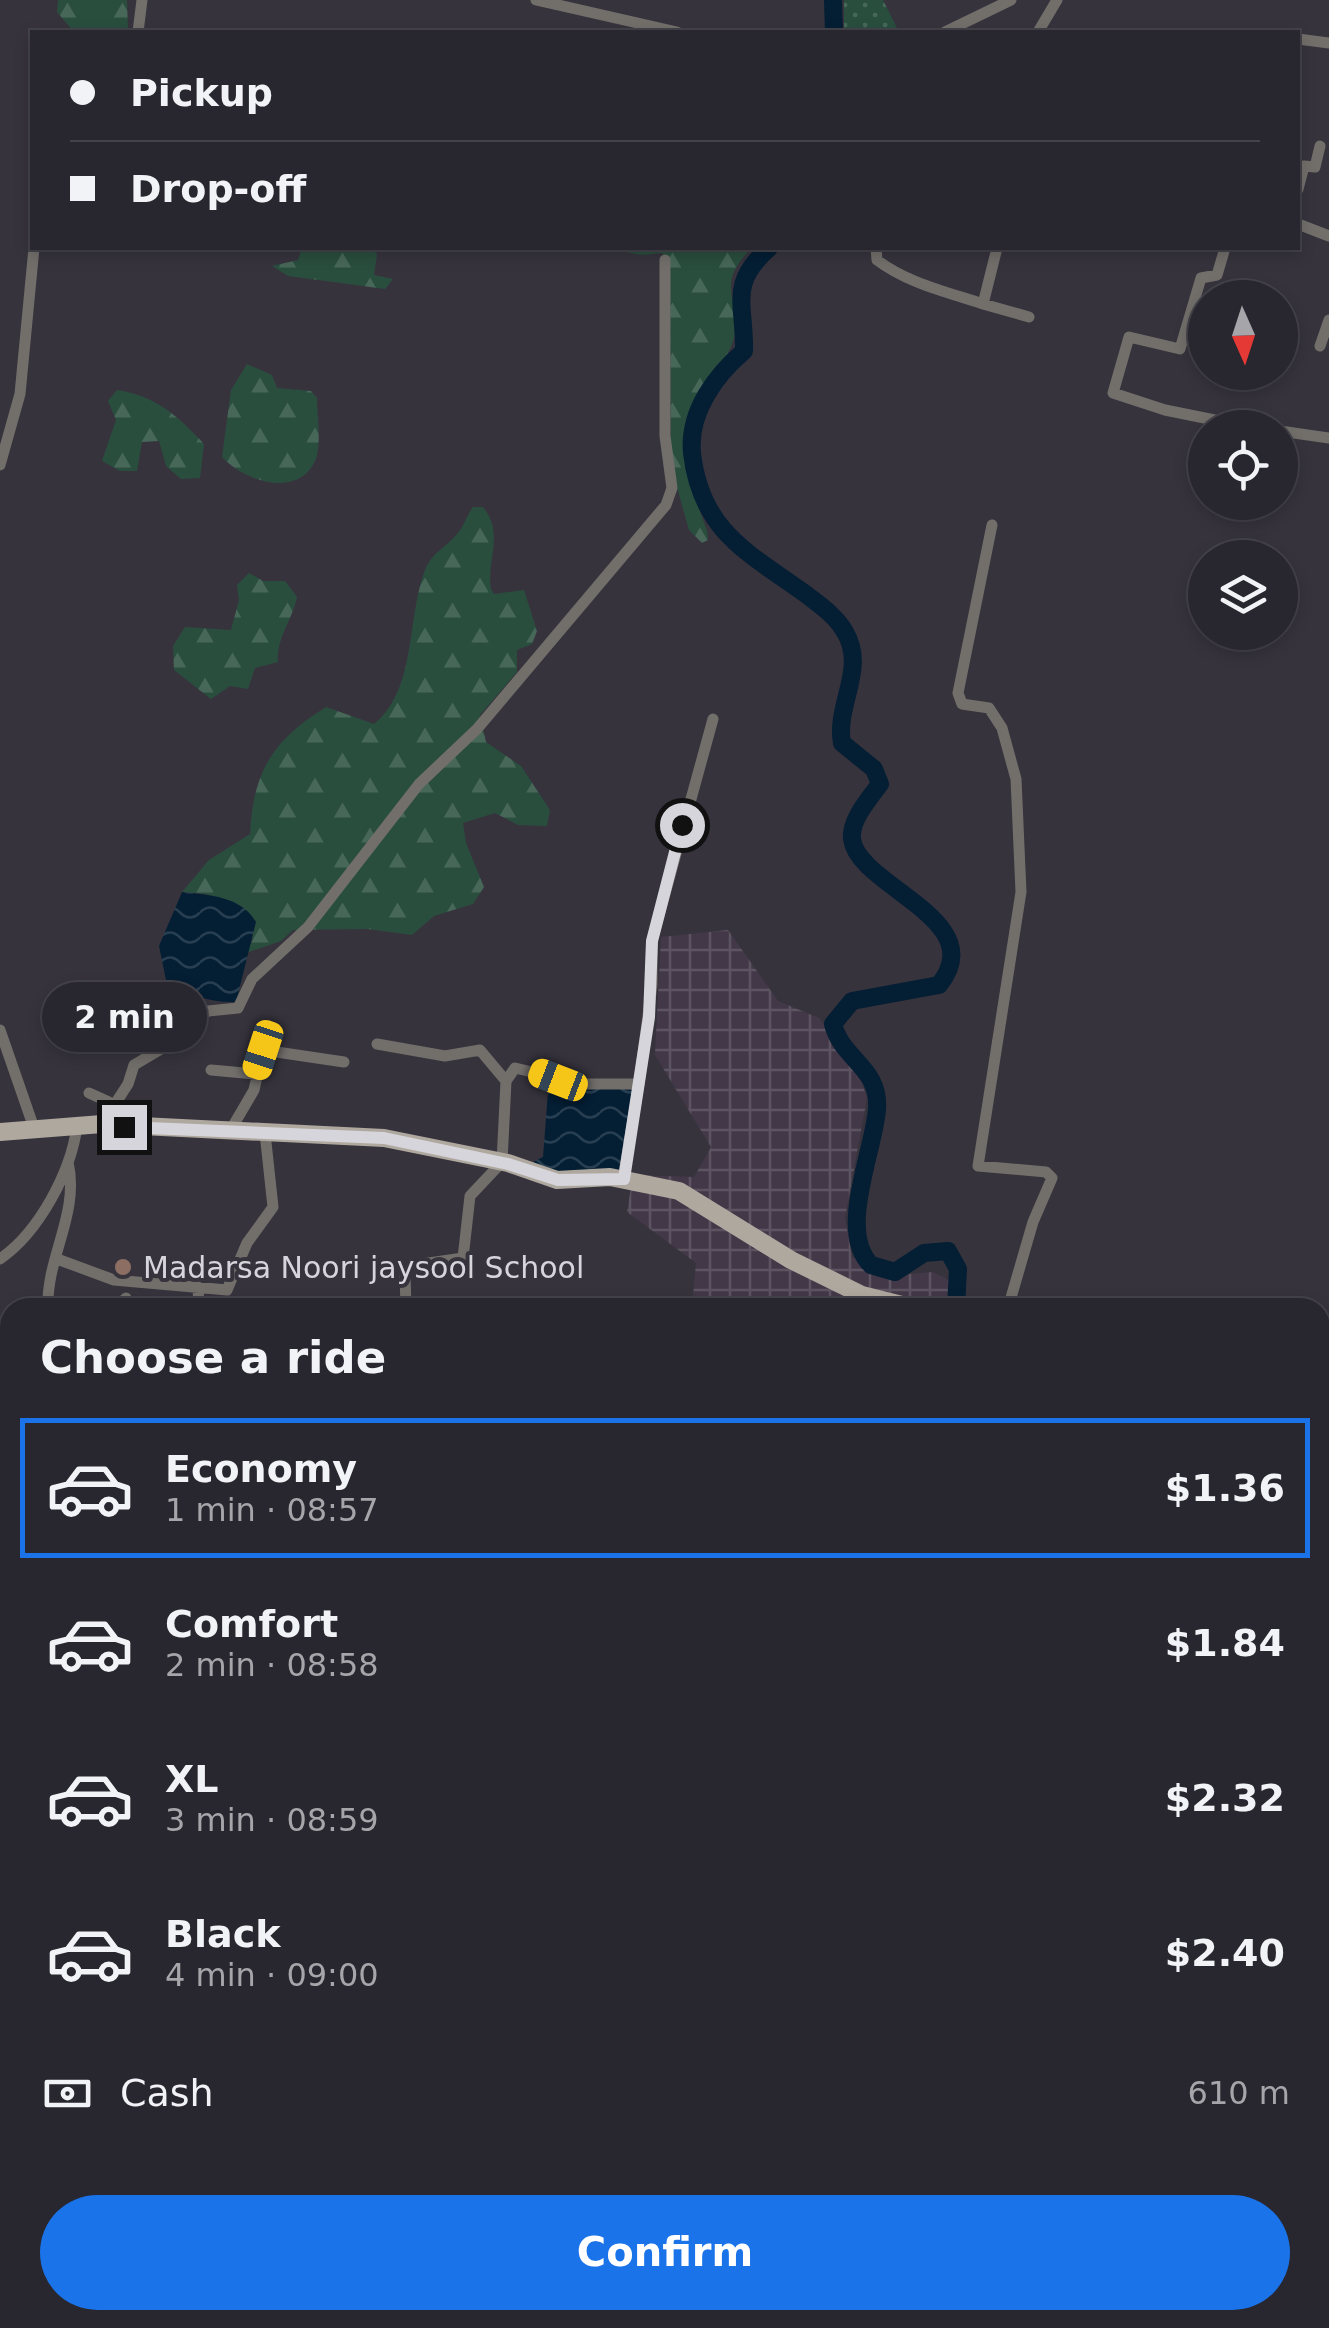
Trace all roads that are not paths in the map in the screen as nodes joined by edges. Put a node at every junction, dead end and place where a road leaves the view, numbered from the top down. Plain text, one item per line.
1 (142, 0) edge
2 (536, 0) edge
3 (1012, 0) edge
4 (1057, 0) edge
5 (138, 30) edge
6 (668, 30) edge
7 (948, 30) edge
8 (1039, 30) edge
9 (1300, 40) edge
10 (1329, 43) edge
11 (1320, 146) dead end
12 (1300, 181) edge
13 (1300, 225) edge
14 (1329, 236) edge
15 (34, 250) edge
16 (876, 250) edge
17 (996, 250) edge
18 (1224, 250) edge
19 (665, 260) dead end
20 (983, 304) junction
21 (1029, 317) dead end
22 (1329, 320) edge
23 (1320, 346) dead end
24 (1188, 415) edge
25 (1298, 433) edge
26 (1329, 438) edge
27 (0, 465) edge
28 (992, 525) dead end
29 (713, 719) dead end
30 (0, 1030) edge
31 (377, 1044) dead end
32 (344, 1062) dead end
33 (211, 1070) dead end
34 (256, 1074) junction
35 (506, 1080) junction
36 (639, 1084) junction
37 (89, 1093) dead end
38 (107, 1117) junction
39 (77, 1126) junction
40 (34, 1128) junction
41 (230, 1131) junction
42 (0, 1132) edge
43 (265, 1133) junction
44 (68, 1162) junction
45 (502, 1162) junction
46 (624, 1179) junction
47 (57, 1258) junction
48 (0, 1259) edge
49 (198, 1287) junction
50 (47, 1298) edge
51 (199, 1298) edge
52 (406, 1298) edge
53 (874, 1298) edge
54 (1011, 1298) edge

1 - 5 street
2 - 6 street
3 - 7 street
4 - 8 street
9 - 10 street
11 - 12 street
13 - 14 street
15 - 27 street
16 - 20 street
17 - 20 street
18 - 24 street
19 - 38 street
20 - 21 street
22 - 23 street
25 - 26 street
28 - 54 street
29 - 36 street
30 - 40 street
31 - 35 street
32 - 34 street
33 - 34 street
34 - 41 street
35 - 36 street
35 - 45 street
36 - 46 street
37 - 38 street
38 - 39 main road
38 - 41 main road
39 - 40 main road
39 - 44 street
40 - 42 main road
41 - 43 main road
43 - 45 main road
43 - 49 street
44 - 47 street
44 - 48 street
45 - 46 main road
45 - 52 street
46 - 53 main road
47 - 49 street
47 - 50 street
49 - 51 street

